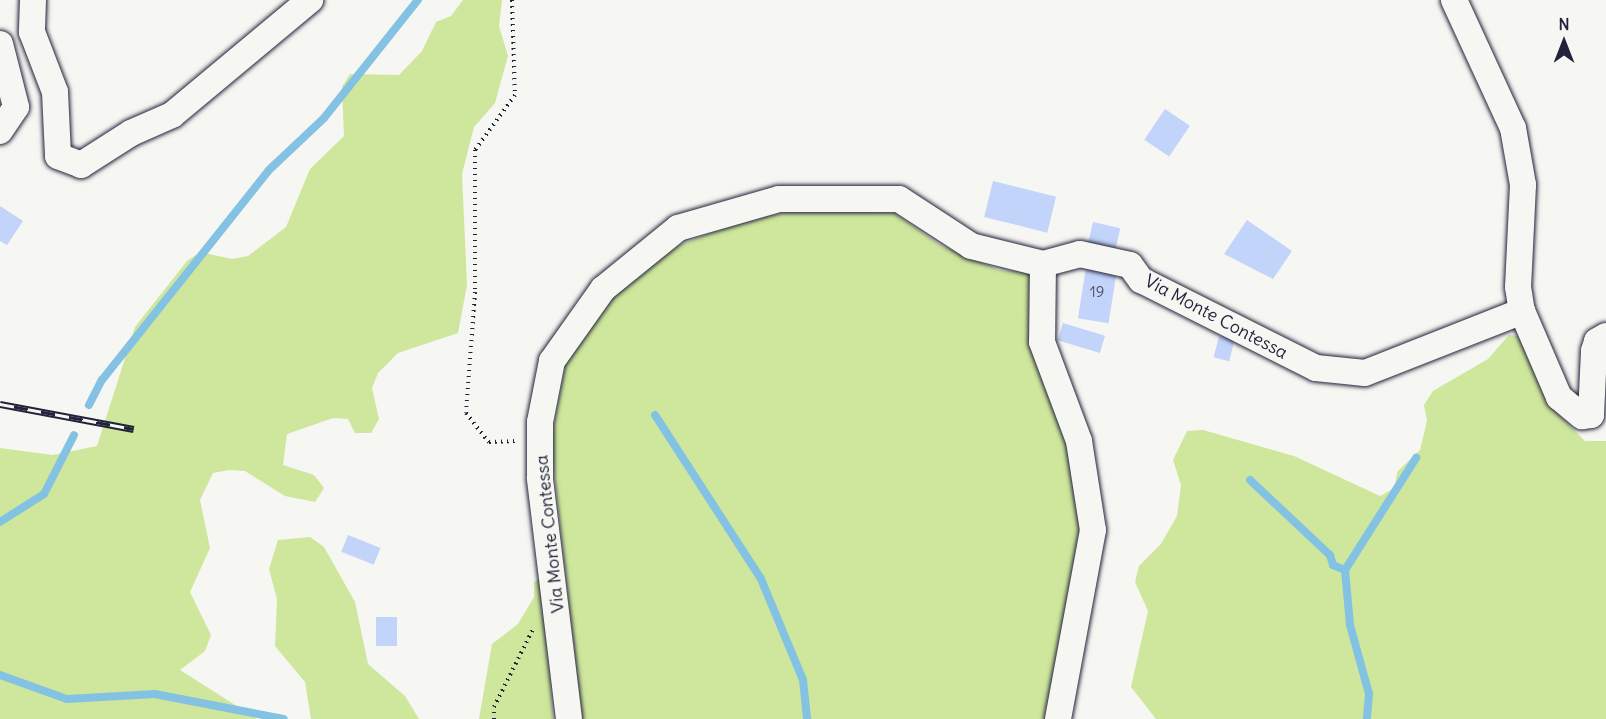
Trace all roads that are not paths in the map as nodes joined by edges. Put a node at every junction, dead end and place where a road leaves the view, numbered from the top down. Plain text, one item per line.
1 (33, 0) edge
2 (310, 0) edge
3 (1455, 0) edge
4 (0, 44) edge
5 (0, 131) edge
6 (1043, 264) junction
7 (1522, 311) junction
8 (1606, 336) edge
9 (569, 719) edge
10 (1058, 719) edge

1 - 2 street
3 - 7 street
4 - 5 street
6 - 7 street, Via Monte Contessa
6 - 9 street, Via Monte Contessa
6 - 10 street
7 - 8 street

